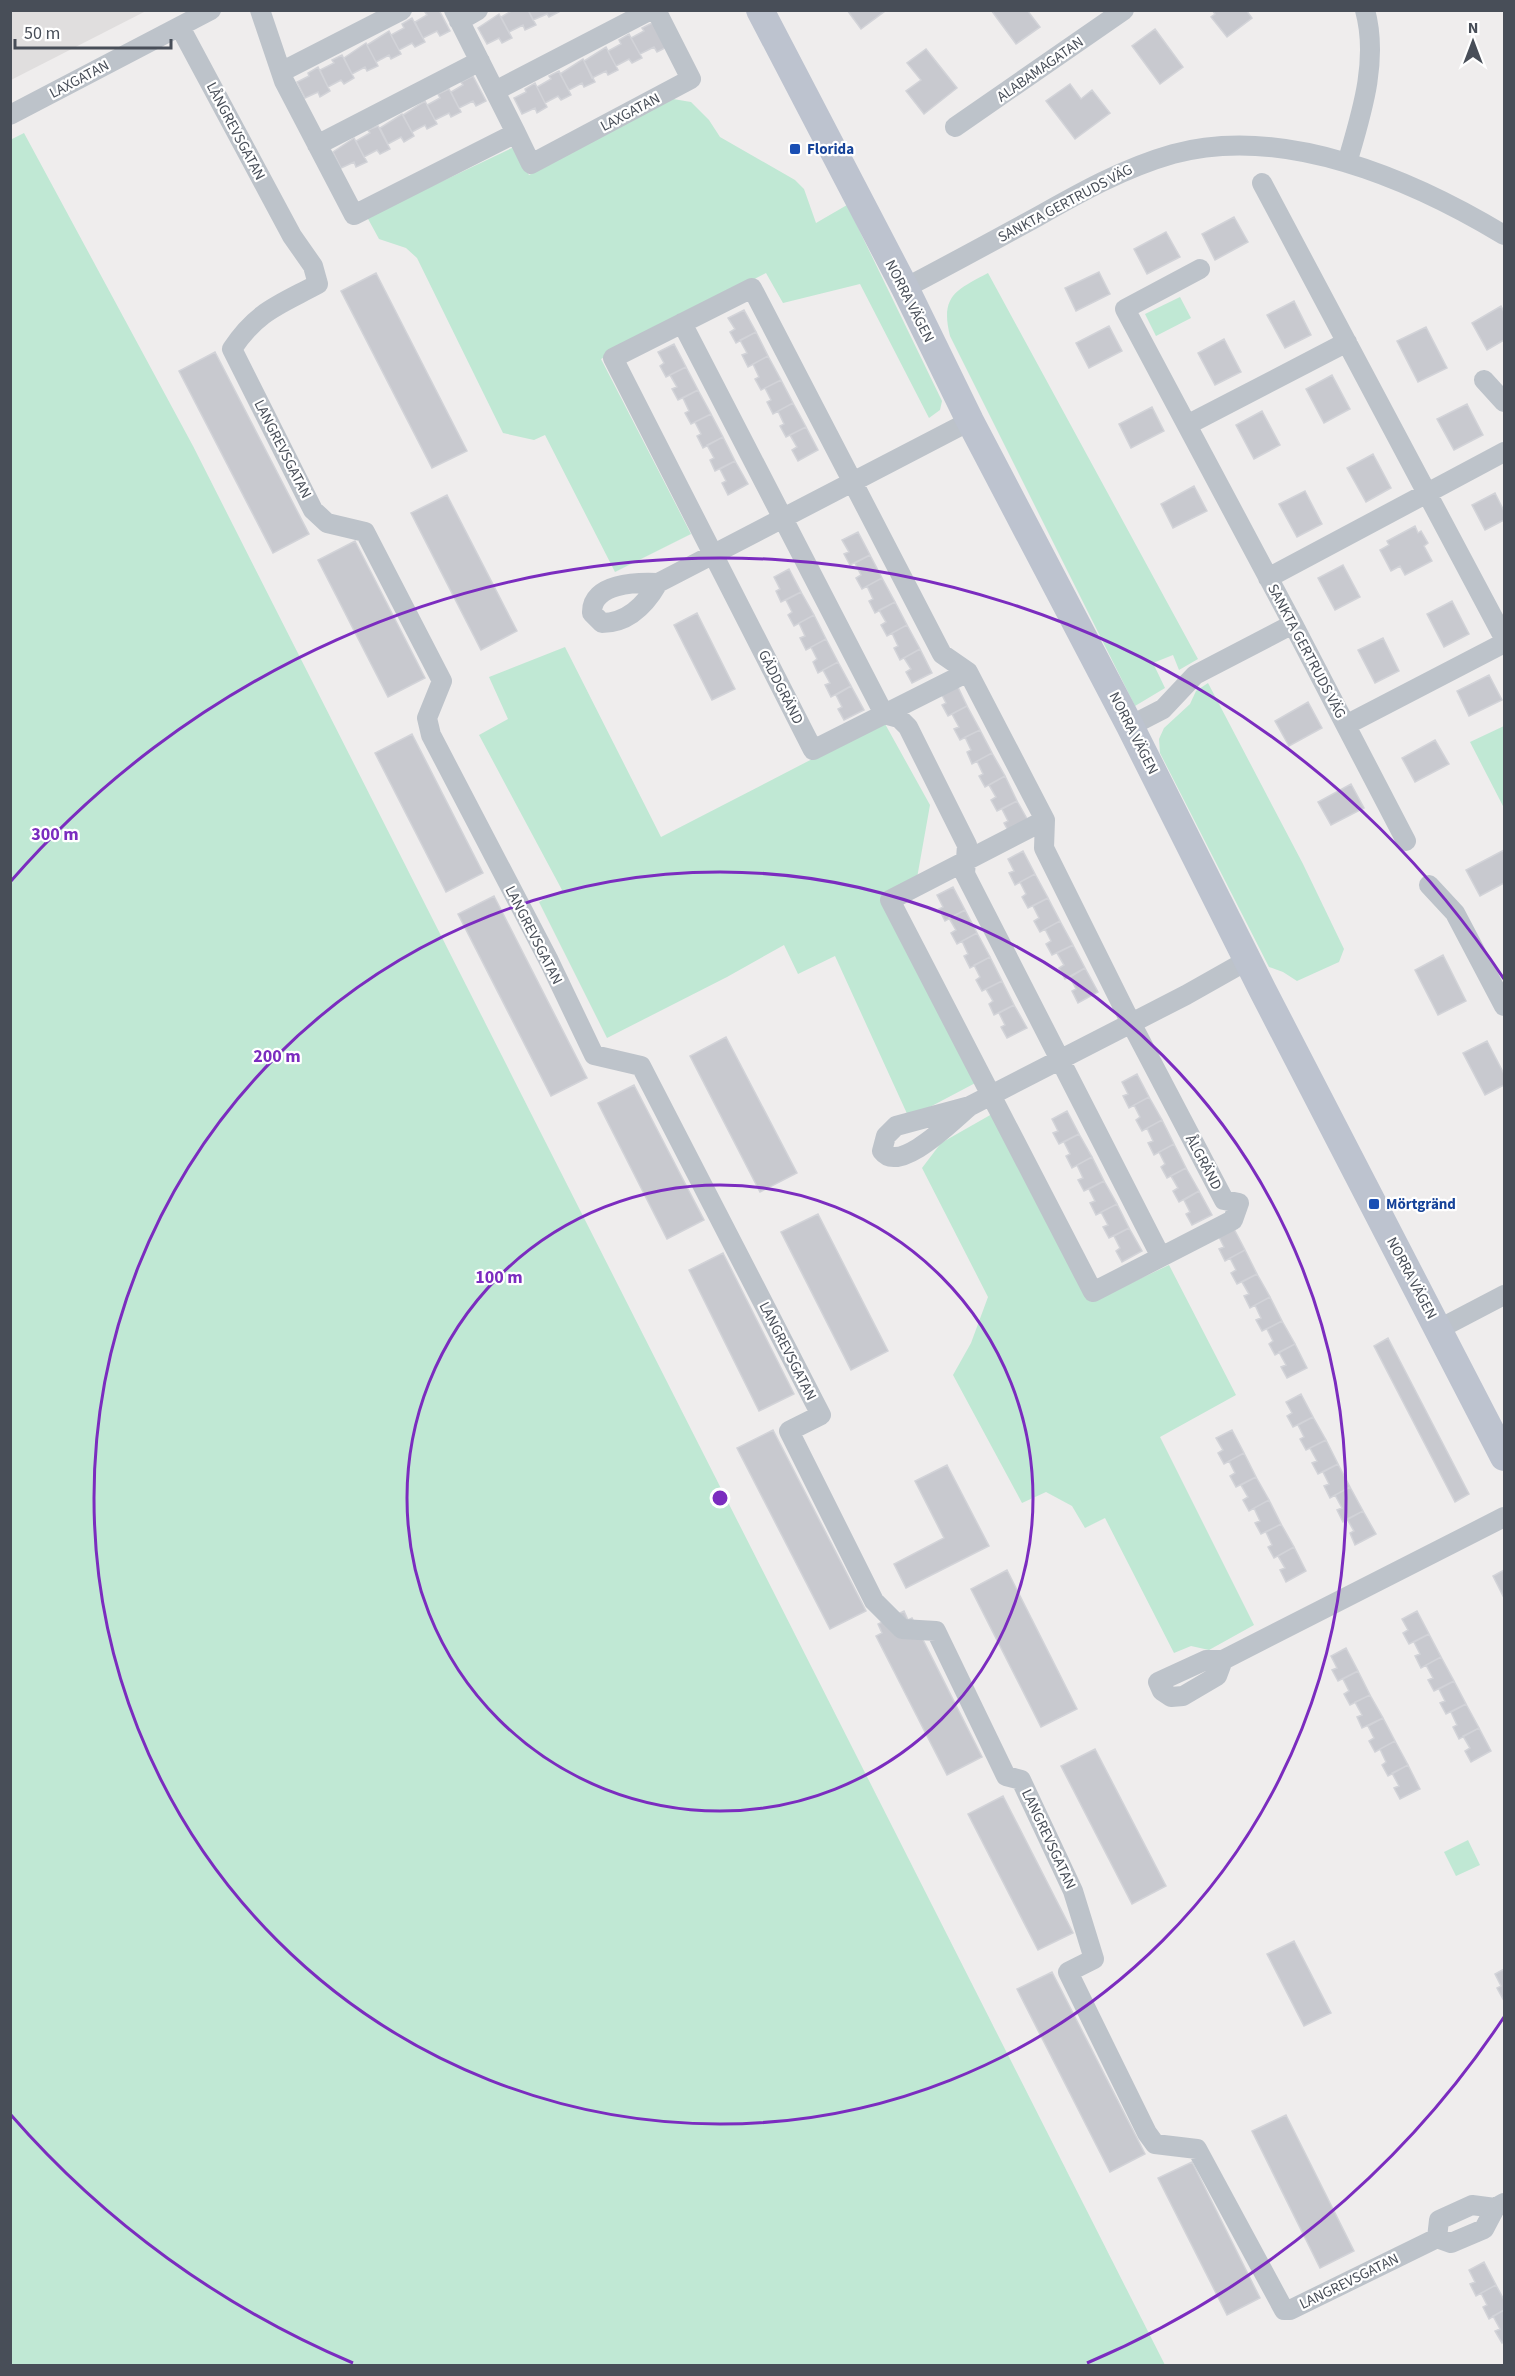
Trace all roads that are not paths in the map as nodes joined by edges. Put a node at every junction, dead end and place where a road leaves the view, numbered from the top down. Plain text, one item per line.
1 (211, 10) edge
2 (260, 10) edge
3 (402, 10) edge
4 (478, 10) edge
5 (651, 10) edge
6 (656, 10) edge
7 (760, 10) edge
8 (1124, 10) edge
9 (1365, 10) edge
10 (456, 16) edge
11 (180, 27) junction
12 (480, 61) junction
13 (281, 72) junction
14 (495, 91) junction
15 (10, 115) edge
16 (955, 127) dead end
17 (516, 133) junction
18 (317, 145) junction
19 (1347, 163) junction
20 (1262, 183) dead end
21 (1504, 235) edge
22 (291, 236) joint
23 (1200, 269) dead end
24 (905, 288) junction
25 (682, 323) junction
26 (1347, 342) junction
27 (1484, 380) dead end
28 (1504, 402) edge
29 (970, 421) junction
30 (1187, 425) junction
31 (1504, 452) edge
32 (852, 482) junction
33 (1427, 493) junction
34 (783, 518) junction
35 (714, 554) junction
36 (1268, 578) junction
37 (658, 583) dead end
38 (1293, 624) junction
39 (1504, 638) edge
40 (1504, 643) edge
41 (968, 672) junction
42 (884, 714) junction
43 (1346, 725) junction
44 (1130, 726) junction
45 (1045, 820) junction
46 (1406, 841) dead end
47 (967, 861) junction
48 (1429, 885) dead end
49 (1248, 960) junction
50 (1504, 1006) edge
51 (1131, 1023) junction
52 (1061, 1059) junction
53 (991, 1095) junction
54 (970, 1106) dead end
55 (1161, 1257) junction
56 (1504, 1295) edge
57 (1439, 1329) junction
58 (1504, 1457) edge
59 (1504, 1517) edge
60 (1223, 1660) dead end
61 (1500, 2205) edge
62 (1437, 2238) junction

1 - 11 street, LAXGATAN
2 - 13 street
3 - 13 street
4 - 10 street, LAXGATAN
5 - 14 street
6 - 17 street, LAXGATAN
7 - 24 street, NORRA VÄGEN
8 - 16 street, ALABAMAGATAN
9 - 19 street
10 - 12 street, LAXGATAN
11 - 15 street, LAXGATAN
11 - 22 street, LÅNGREVSGATAN
12 - 14 street, LAXGATAN
12 - 18 street
13 - 18 street
14 - 17 street, LAXGATAN
17 - 18 street
19 - 21 street, SANKTA GERTRUDS VÄG
19 - 24 street, SANKTA GERTRUDS VÄG
20 - 26 street
22 - 62 street, LANGREVSGATAN
23 - 30 street, SANKTA GERTRUDS VÄG
24 - 29 street, NORRA VÄGEN
25 - 32 street, GÄDDGRÄND
25 - 34 street
25 - 35 street, GÄDDGRÄND
26 - 30 street
26 - 33 street
27 - 28 street
29 - 32 street
29 - 44 street, NORRA VÄGEN
30 - 36 street, SANKTA GERTRUDS VÄG
31 - 33 street, SANKTA GERTRUDS VÄG
32 - 34 street
32 - 41 street, GÄDDGRÄND
33 - 36 street, SANKTA GERTRUDS VÄG
33 - 39 street
34 - 35 street
34 - 42 street
35 - 37 street
35 - 42 street, GÄDDGRÄND
36 - 38 street, SANKTA GERTRUDS VÄG
38 - 43 street, SANKTA GERTRUDS VÄG
38 - 44 street
40 - 43 street, SANKTA GERTRUDS VÄG
41 - 42 street, GÄDDGRÄND
41 - 45 street, GÄDDGRÄND
42 - 47 street
43 - 46 street, SANKTA GERTRUDS VÄG
44 - 49 street, NORRA VÄGEN
45 - 47 street, ÅLGRÄND
45 - 51 street, ÅLGRÄND
47 - 52 street
47 - 53 street, ÅLGRÄND
48 - 50 street
49 - 51 street
49 - 57 street, NORRA VÄGEN
51 - 52 street
51 - 55 street, ÅLGRÄND
52 - 53 street
52 - 55 street
53 - 54 street
53 - 55 street, ÅLGRÄND
56 - 57 street
57 - 58 street, NORRA VÄGEN
59 - 60 street
61 - 62 street
61 - 62 street

